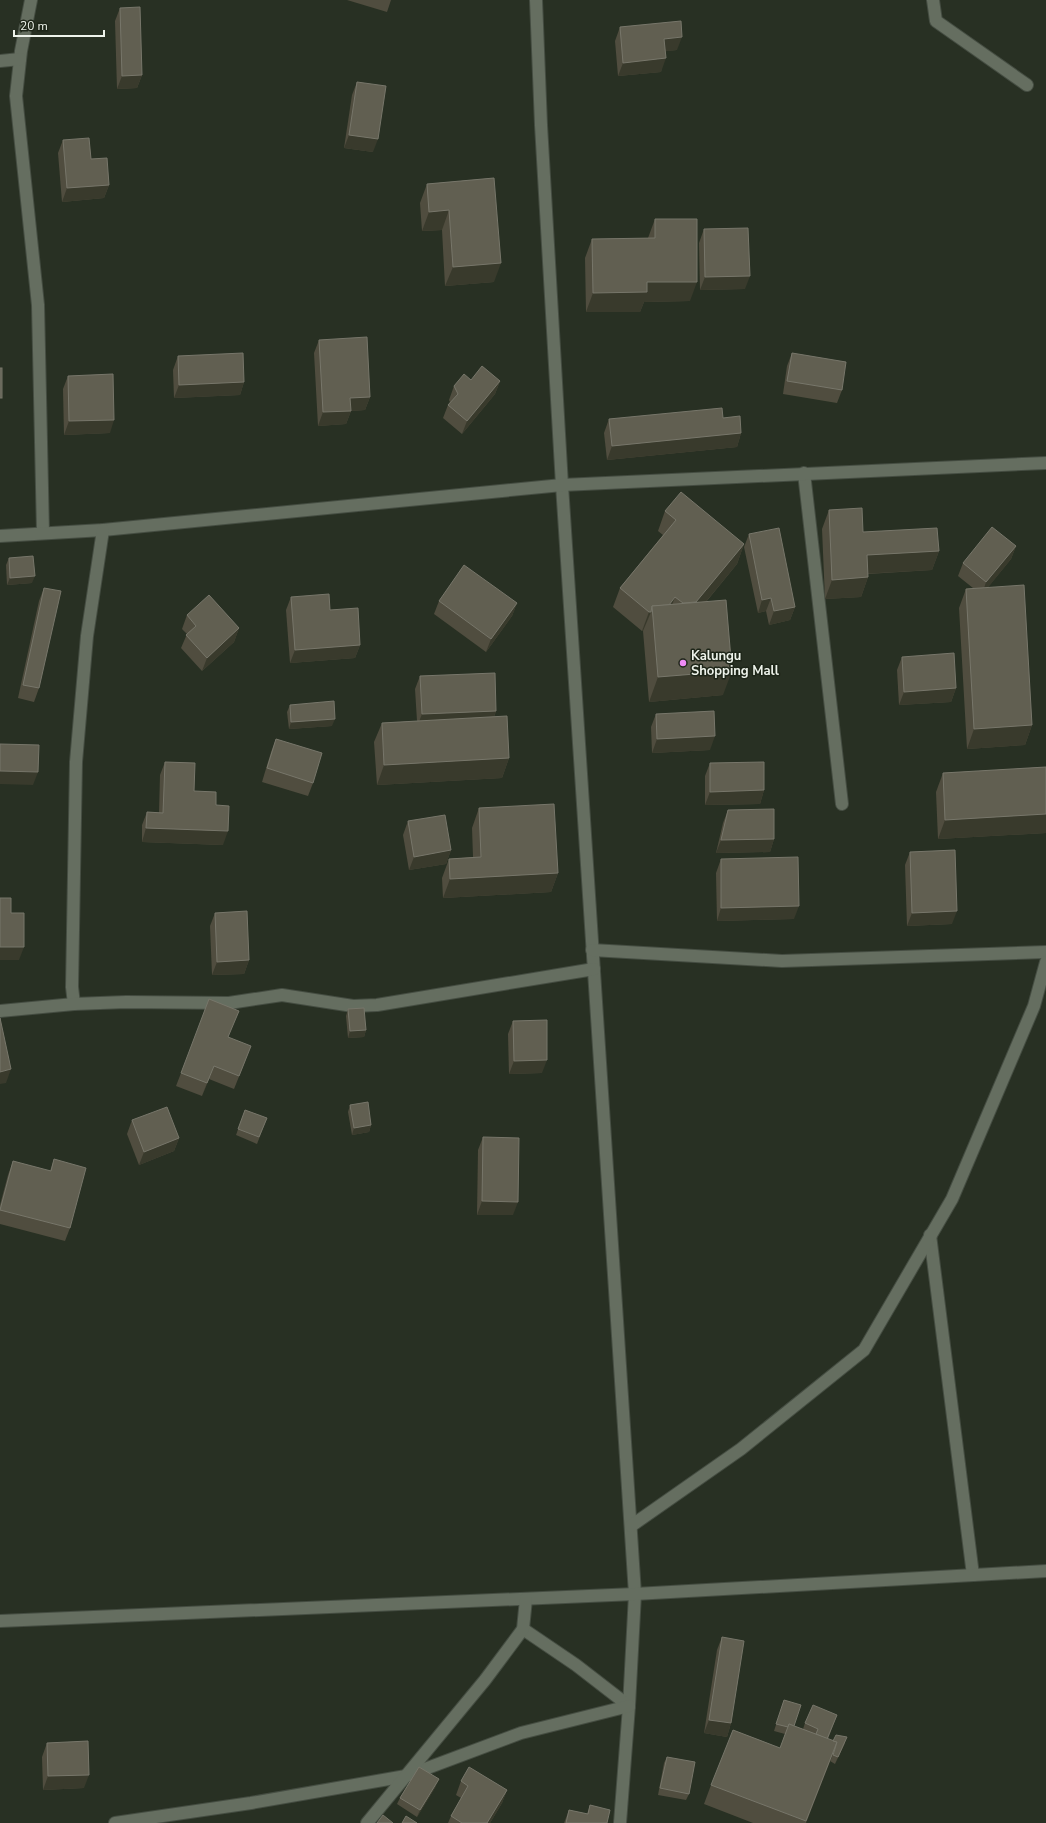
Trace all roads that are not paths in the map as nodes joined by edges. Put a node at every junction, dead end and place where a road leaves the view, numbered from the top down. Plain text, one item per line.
1 (31, 0) edge
2 (536, 0) edge
3 (933, 0) edge
4 (20, 59) junction
5 (0, 61) edge
6 (1028, 85) dead end
7 (1046, 463) edge
8 (804, 473) junction
9 (562, 485) junction
10 (103, 530) junction
11 (43, 533) junction
12 (0, 536) edge
13 (842, 804) dead end
14 (592, 950) junction
15 (1046, 952) edge
16 (1046, 962) edge
17 (594, 969) junction
18 (74, 1004) junction
19 (0, 1011) edge
20 (930, 1235) junction
21 (631, 1526) junction
22 (1046, 1571) edge
23 (973, 1575) junction
24 (635, 1594) junction
25 (526, 1599) junction
26 (0, 1621) edge
27 (523, 1629) junction
28 (629, 1706) junction
29 (406, 1776) junction
30 (115, 1823) edge
31 (367, 1823) edge
32 (620, 1823) edge

1 - 4 street
2 - 9 street
3 - 6 street
4 - 5 street
4 - 11 street
7 - 8 street
8 - 9 street
8 - 13 street
9 - 10 street
9 - 14 street
10 - 11 street
10 - 18 street
11 - 12 street
14 - 15 street
14 - 17 street
16 - 20 street
17 - 18 street
17 - 21 street
18 - 19 street
20 - 21 street
20 - 23 street
21 - 24 street
22 - 23 street
23 - 24 street
24 - 25 street
24 - 28 street
25 - 26 street
25 - 27 street
27 - 28 street
27 - 29 street
28 - 29 street
28 - 32 street
29 - 30 street
29 - 31 street

